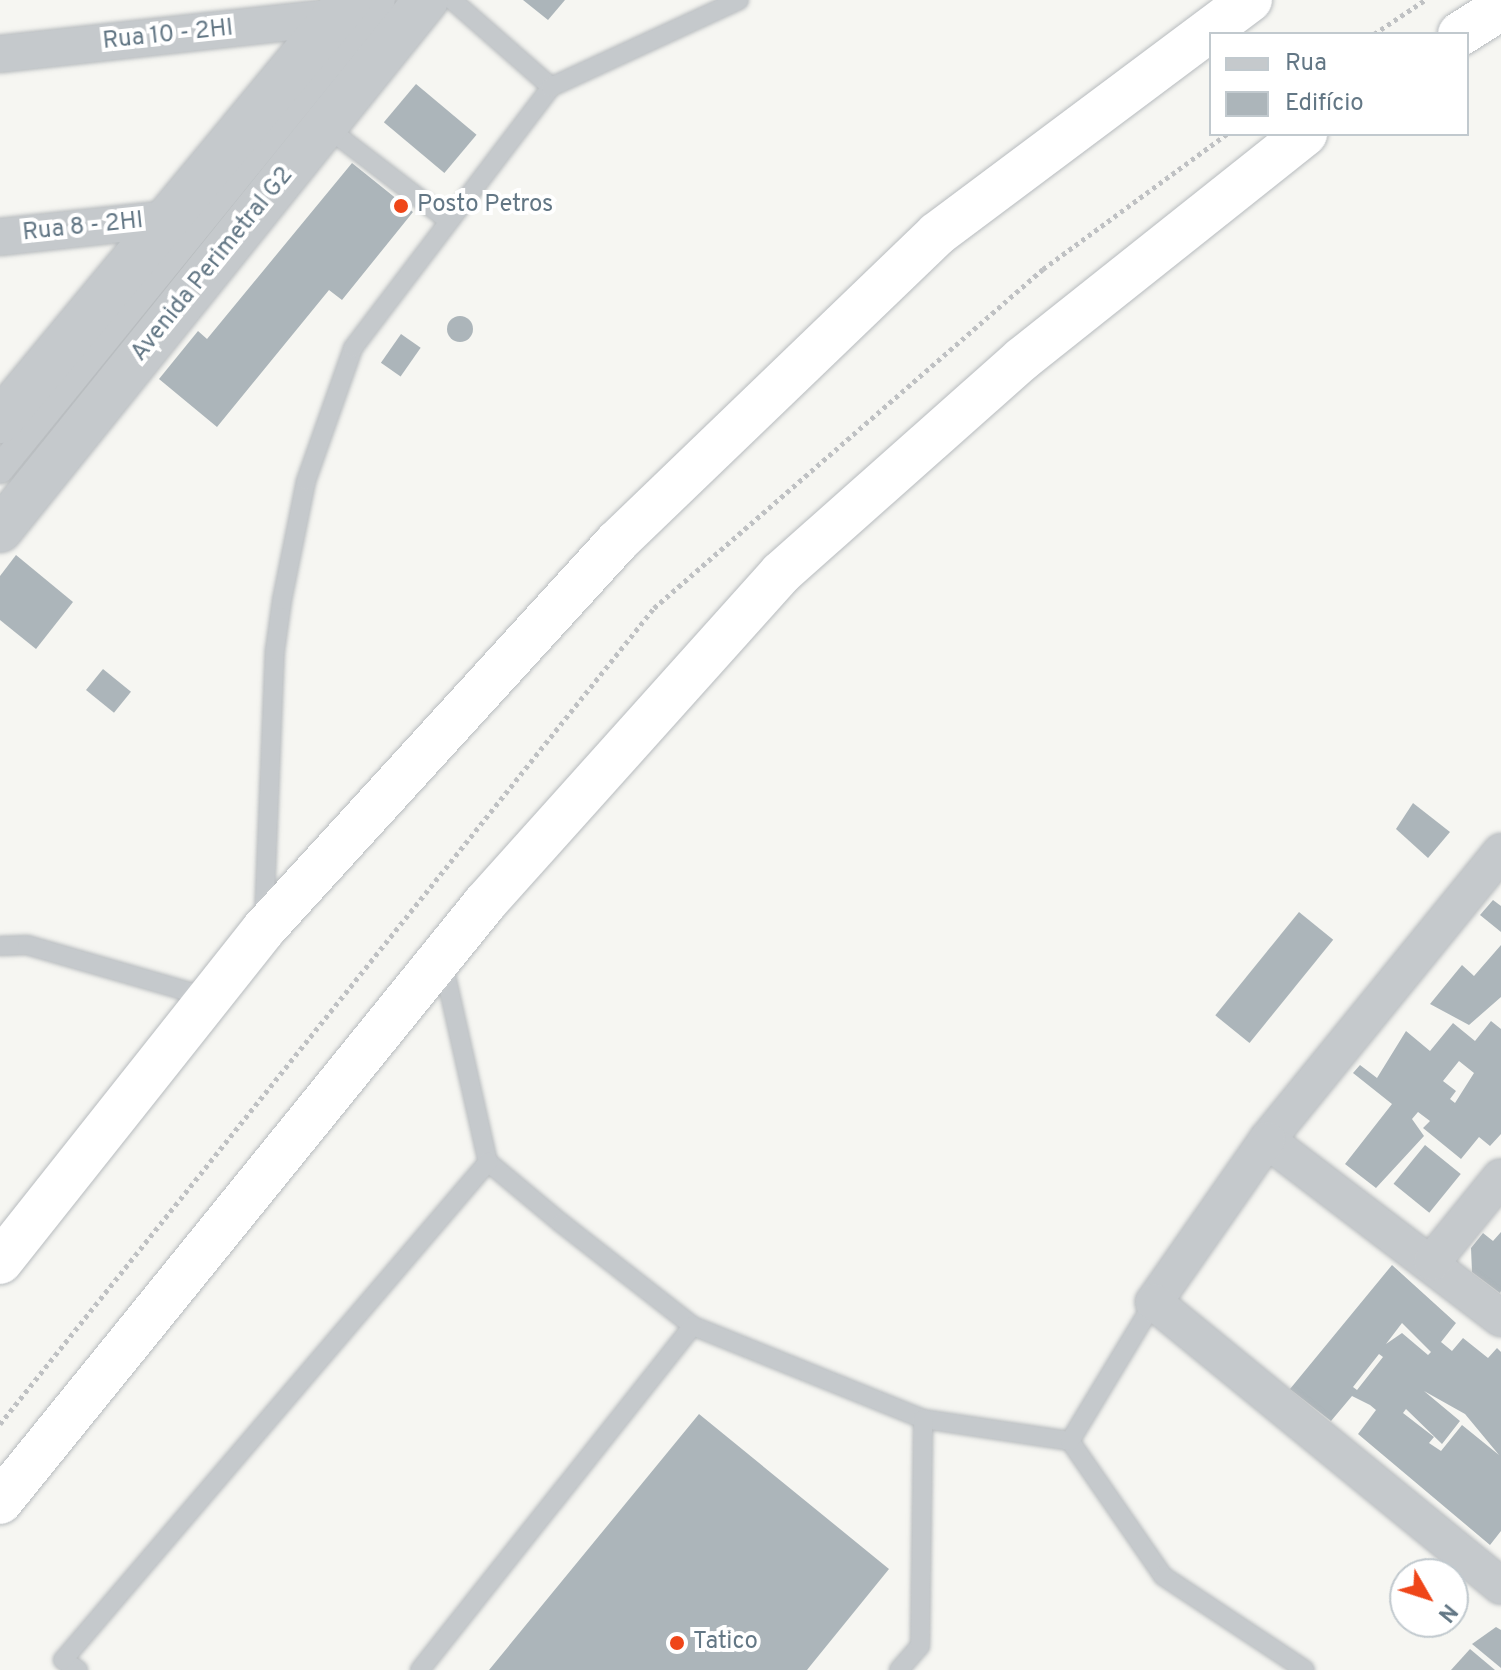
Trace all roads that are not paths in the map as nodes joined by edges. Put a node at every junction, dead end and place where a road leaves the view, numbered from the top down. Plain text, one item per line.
1 (381, 0) edge
2 (426, 0) edge
3 (452, 0) edge
4 (739, 0) edge
5 (1250, 0) edge
6 (1501, 8) edge
7 (342, 9) edge
8 (1463, 32) edge
9 (0, 54) edge
10 (551, 87) junction
11 (325, 126) junction
12 (1302, 136) edge
13 (167, 219) junction
14 (449, 221) junction
15 (0, 237) edge
16 (0, 421) edge
17 (0, 469) edge
18 (2, 522) edge
19 (1501, 852) edge
20 (263, 930) junction
21 (0, 946) edge
22 (441, 956) junction
23 (210, 998) junction
24 (1267, 1140) junction
25 (488, 1162) junction
26 (1501, 1177) edge
27 (0, 1262) edge
28 (1432, 1262) junction
29 (1154, 1302) junction
30 (1501, 1318) edge
31 (693, 1326) junction
32 (923, 1419) junction
33 (1070, 1441) junction
34 (0, 1502) edge
35 (1501, 1586) edge
36 (78, 1670) edge
37 (420, 1670) edge
38 (899, 1670) edge
39 (1305, 1670) edge

1 - 17 street
2 - 11 street, Avenida Perimetral G2
3 - 10 lane
4 - 10 lane
5 - 20 highway
6 - 8 highway
7 - 9 street, Rua 10 - 2HI
7 - 13 street
10 - 14 lane
11 - 14 lane
11 - 18 street, Avenida Perimetral G2
12 - 22 highway
13 - 15 street, Rua 8 - 2HI
13 - 16 street
14 - 20 lane
19 - 24 street
20 - 23 highway
21 - 23 lane
22 - 25 lane
22 - 34 highway
23 - 27 highway
24 - 28 street
24 - 29 street
25 - 31 lane
25 - 36 lane
26 - 28 street
28 - 30 street
29 - 33 lane
29 - 35 street
31 - 32 lane
31 - 37 lane
32 - 33 lane
32 - 38 lane
33 - 39 lane

